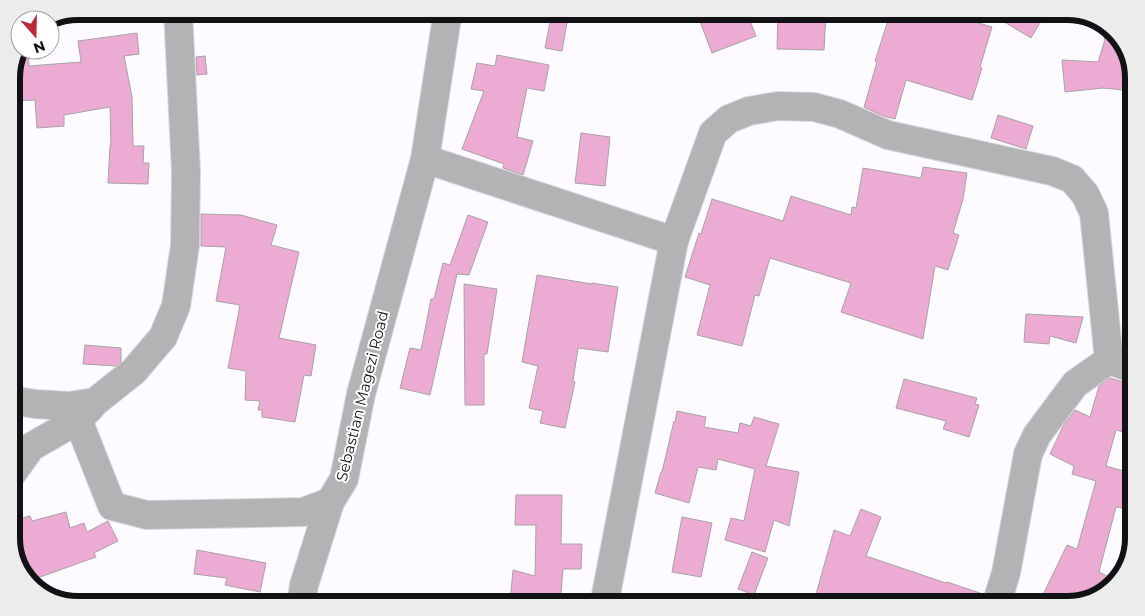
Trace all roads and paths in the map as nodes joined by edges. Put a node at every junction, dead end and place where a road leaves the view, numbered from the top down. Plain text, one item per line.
1 (178, 20) edge
2 (446, 20) edge
3 (425, 159) junction
4 (674, 241) junction
5 (1122, 365) edge
6 (20, 402) edge
7 (87, 411) junction
8 (20, 462) edge
9 (330, 502) junction
10 (302, 596) edge
11 (606, 596) edge
12 (999, 596) edge

1 - 7 street
2 - 3 street, Sebastian Magezi Road
3 - 4 street
3 - 9 street, Sebastian Magezi Road
4 - 5 street
4 - 11 street
5 - 12 street
6 - 7 street
7 - 8 street
7 - 9 street
9 - 10 street, Sebastian Magezi Road

